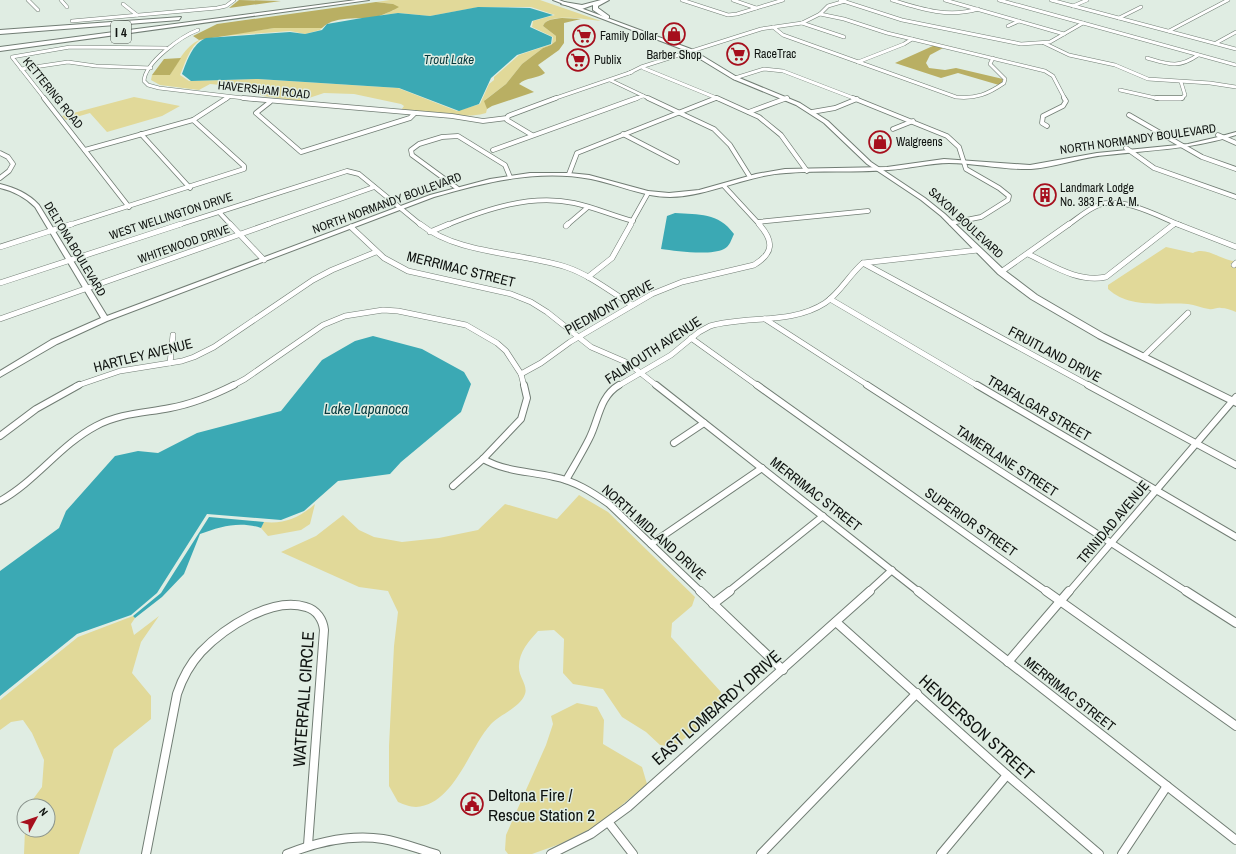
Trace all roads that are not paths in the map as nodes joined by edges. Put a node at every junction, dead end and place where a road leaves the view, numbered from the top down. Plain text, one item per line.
1 (28, 0) edge
2 (61, 0) edge
3 (234, 0) edge
4 (334, 0) edge
5 (367, 0) edge
6 (555, 0) edge
7 (607, 0) edge
8 (682, 0) edge
9 (733, 0) edge
10 (783, 0) edge
11 (843, 0) edge
12 (892, 0) edge
13 (946, 0) edge
14 (999, 0) edge
15 (1051, 0) edge
16 (1087, 0) edge
17 (1228, 0) edge
18 (564, 2) edge
19 (601, 2) junction
20 (123, 4) dead end
21 (67, 6) dead end
22 (1073, 6) junction
23 (582, 7) junction
24 (1141, 7) dead end
25 (757, 8) junction
26 (978, 9) junction
27 (38, 10) dead end
28 (228, 11) dead end
29 (820, 14) junction
30 (137, 15) junction
31 (607, 17) junction
32 (1119, 18) junction
33 (72, 21) dead end
34 (1019, 21) junction
35 (119, 22) junction
36 (622, 23) junction
37 (802, 23) junction
38 (1083, 23) junction
39 (1008, 26) dead end
40 (773, 27) junction
41 (198, 30) dead end
42 (1169, 31) junction
43 (0, 32) edge
44 (1236, 32) edge
45 (1064, 34) junction
46 (844, 37) dead end
47 (912, 38) junction
48 (1044, 43) junction
49 (1216, 43) junction
50 (166, 48) junction
51 (0, 49) edge
52 (1236, 49) edge
53 (692, 52) junction
54 (1198, 55) junction
55 (993, 58) junction
56 (1147, 58) dead end
57 (858, 62) junction
58 (1236, 65) edge
59 (641, 67) junction
60 (151, 68) junction
61 (647, 68) junction
62 (21, 69) junction
63 (629, 73) junction
64 (735, 78) junction
65 (610, 80) junction
66 (1181, 82) junction
67 (1236, 87) edge
68 (1120, 90) dead end
69 (643, 96) junction
70 (229, 97) junction
71 (716, 98) junction
72 (787, 98) junction
73 (857, 99) junction
74 (270, 102) junction
75 (749, 112) junction
76 (812, 112) junction
77 (415, 113) junction
78 (678, 113) junction
79 (1129, 115) dead end
80 (507, 118) junction
81 (193, 120) junction
82 (913, 121) junction
83 (1047, 126) dead end
84 (1236, 128) edge
85 (893, 129) dead end
86 (1236, 133) edge
87 (141, 134) junction
88 (623, 134) junction
89 (1218, 135) junction
90 (532, 136) junction
91 (1224, 138) junction
92 (1178, 143) junction
93 (1236, 143) edge
94 (1184, 146) junction
95 (1127, 149) junction
96 (85, 150) junction
97 (493, 150) dead end
98 (0, 153) edge
99 (963, 160) junction
100 (677, 162) dead end
101 (876, 169) junction
102 (806, 170) junction
103 (1236, 170) edge
104 (568, 174) junction
105 (750, 176) junction
106 (510, 177) junction
107 (0, 178) edge
108 (0, 186) edge
109 (724, 186) junction
110 (374, 187) junction
111 (190, 188) junction
112 (457, 188) junction
113 (648, 193) junction
114 (1236, 197) edge
115 (129, 207) junction
116 (400, 208) junction
117 (588, 208) junction
118 (868, 211) dead end
119 (219, 212) junction
120 (633, 221) junction
121 (758, 222) junction
122 (951, 223) junction
123 (1174, 224) junction
124 (566, 226) dead end
125 (351, 227) junction
126 (52, 231) junction
127 (430, 232) junction
128 (240, 235) junction
129 (0, 248) edge
130 (1236, 248) edge
131 (978, 250) junction
132 (376, 252) junction
133 (1028, 254) junction
134 (69, 260) junction
135 (264, 260) junction
136 (863, 263) junction
137 (1001, 272) junction
138 (588, 277) junction
139 (0, 283) edge
140 (87, 289) junction
141 (830, 299) junction
142 (632, 305) junction
143 (1188, 313) dead end
144 (0, 319) edge
145 (105, 319) junction
146 (765, 319) junction
147 (173, 335) dead end
148 (579, 338) junction
149 (691, 338) junction
150 (1143, 357) junction
151 (170, 363) junction
152 (641, 372) junction
153 (0, 374) edge
154 (521, 374) junction
155 (1235, 400) edge
156 (704, 423) junction
157 (0, 436) edge
158 (674, 443) dead end
159 (1195, 443) junction
160 (483, 459) junction
161 (1236, 465) edge
162 (762, 468) junction
163 (566, 480) junction
164 (453, 486) dead end
165 (1155, 490) junction
166 (0, 501) edge
167 (823, 516) junction
168 (1236, 537) edge
169 (1111, 543) junction
170 (651, 544) junction
171 (892, 570) junction
172 (1061, 602) junction
173 (713, 604) junction
174 (836, 622) junction
175 (1236, 623) edge
176 (1008, 662) junction
177 (783, 670) junction
178 (917, 693) junction
179 (1236, 726) edge
180 (1007, 774) junction
181 (1167, 786) junction
182 (609, 823) junction
183 (1236, 840) edge
184 (308, 845) junction
185 (424, 852) edge
186 (146, 854) edge
187 (287, 854) edge
188 (436, 854) edge
189 (551, 854) edge
190 (633, 854) edge
191 (762, 854) edge
192 (941, 854) edge
193 (1099, 854) edge
194 (1122, 854) edge

1 - 27 street
2 - 21 street
3 - 30 street
4 - 35 highway, I 4
5 - 51 highway, I 4
6 - 18 main road, SAXON BOULEVARD
7 - 19 highway
8 - 25 street
9 - 25 street
10 - 25 street
11 - 29 street
11 - 48 street
12 - 26 street
13 - 26 street
14 - 38 street
15 - 22 street
16 - 22 street
17 - 42 street
18 - 23 highway
18 - 36 main road, SAXON BOULEVARD
19 - 23 highway
19 - 31 highway
20 - 30 street
22 - 32 street
23 - 31 main road, SAXON BOULEVARD
24 - 32 street
26 - 34 street
28 - 35 highway
29 - 37 street
29 - 47 street
30 - 33 street
31 - 36 main road, SAXON BOULEVARD
32 - 42 street
34 - 39 street
34 - 45 street
35 - 43 highway, I 4
36 - 53 main road, SAXON BOULEVARD
37 - 40 street
37 - 46 street
38 - 45 street
38 - 54 street
40 - 53 street
40 - 57 street
41 - 50 street, HAVERSHAM ROAD
42 - 49 street
44 - 49 street
45 - 48 street
47 - 55 street
47 - 57 street
48 - 66 street
49 - 52 street
50 - 60 street, HAVERSHAM ROAD
50 - 62 street, KETTERING ROAD
53 - 59 street
53 - 61 street
53 - 64 main road, SAXON BOULEVARD
54 - 56 street
54 - 58 street
55 - 57 street
55 - 83 street
59 - 61 street
59 - 63 street
60 - 62 street
60 - 70 street, HAVERSHAM ROAD
61 - 63 street
61 - 71 street
62 - 96 street, KETTERING ROAD
63 - 65 street, HAVERSHAM ROAD
64 - 72 main road, SAXON BOULEVARD
64 - 73 street
65 - 69 street
65 - 80 street, HAVERSHAM ROAD
66 - 67 street
66 - 68 street
69 - 78 street
69 - 90 street
70 - 74 street, HAVERSHAM ROAD
70 - 81 street
71 - 75 street
71 - 78 street
72 - 75 street
72 - 76 main road, SAXON BOULEVARD
73 - 76 street
73 - 82 street
74 - 77 street, HAVERSHAM ROAD
74 - 77 street
75 - 102 street
76 - 101 main road, SAXON BOULEVARD
77 - 80 street, HAVERSHAM ROAD
78 - 88 street
78 - 105 street
79 - 92 street
80 - 90 street
81 - 87 street
81 - 111 street
82 - 85 street
82 - 99 street
84 - 89 street, NORTH NORMANDY BOULEVARD
86 - 91 street, NORTH NORMANDY BOULEVARD
87 - 96 street
87 - 111 street
88 - 100 street
88 - 104 street
89 - 91 street
89 - 92 street, NORTH NORMANDY BOULEVARD
90 - 97 street
91 - 93 street
91 - 94 street, NORTH NORMANDY BOULEVARD
92 - 94 street
92 - 95 street, NORTH NORMANDY BOULEVARD
94 - 95 street, NORTH NORMANDY BOULEVARD
94 - 103 street
95 - 99 street, NORTH NORMANDY BOULEVARD
95 - 114 street
96 - 115 street, KETTERING ROAD
98 - 107 street
99 - 101 street, NORTH NORMANDY BOULEVARD
99 - 122 street
101 - 102 street, NORTH NORMANDY BOULEVARD
101 - 122 main road, SAXON BOULEVARD
102 - 105 street, NORTH NORMANDY BOULEVARD
104 - 106 street, NORTH NORMANDY BOULEVARD
104 - 113 street, NORTH NORMANDY BOULEVARD
105 - 109 street, NORTH NORMANDY BOULEVARD
106 - 112 street, NORTH NORMANDY BOULEVARD
106 - 112 street
108 - 126 street, DELTONA BOULEVARD
109 - 113 street, NORTH NORMANDY BOULEVARD
109 - 121 street, PIEDMONT DRIVE
110 - 116 street
110 - 119 street, WEST WELLINGTON DRIVE
110 - 128 street, WHITEWOOD DRIVE
111 - 115 street
112 - 116 street, NORTH NORMANDY BOULEVARD
113 - 120 street
115 - 126 street
116 - 125 street, NORTH NORMANDY BOULEVARD
116 - 127 street
117 - 120 street
117 - 124 street
117 - 127 street
118 - 121 street
119 - 128 street
119 - 134 street, WEST WELLINGTON DRIVE
120 - 138 street
121 - 142 street, PIEDMONT DRIVE
122 - 131 main road, SAXON BOULEVARD
123 - 130 street
123 - 133 street
123 - 133 street
125 - 132 street, MERRIMAC STREET
125 - 135 street, NORTH NORMANDY BOULEVARD
126 - 129 street
126 - 134 street, DELTONA BOULEVARD
127 - 138 street
128 - 135 street
128 - 140 street, WHITEWOOD DRIVE
131 - 136 street
131 - 137 main road, SAXON BOULEVARD
132 - 148 street, MERRIMAC STREET
132 - 151 street, HARTLEY AVENUE
133 - 137 street
134 - 139 street, WEST WELLINGTON DRIVE
134 - 140 street, DELTONA BOULEVARD
135 - 145 street, NORTH NORMANDY BOULEVARD
136 - 141 street, FALMOUTH AVENUE
136 - 159 street, FRUITLAND DRIVE
137 - 150 main road, SAXON BOULEVARD
138 - 142 street
140 - 144 street, WHITEWOOD DRIVE
140 - 145 street, DELTONA BOULEVARD
141 - 146 street, FALMOUTH AVENUE
141 - 165 street, TRAFALGAR STREET
142 - 148 street, PIEDMONT DRIVE
143 - 150 street
145 - 153 street, NORTH NORMANDY BOULEVARD
146 - 149 street, FALMOUTH AVENUE
146 - 169 street, TAMERLANE STREET
147 - 151 street
148 - 152 street, MERRIMAC STREET
148 - 154 street, PIEDMONT DRIVE
149 - 152 street, FALMOUTH AVENUE
149 - 172 street, SUPERIOR STREET
150 - 155 main road, SAXON BOULEVARD
151 - 157 street, HARTLEY AVENUE
152 - 156 street, MERRIMAC STREET
152 - 163 street, FALMOUTH AVENUE
154 - 160 street
154 - 166 street
155 - 159 street, TRINIDAD AVENUE
156 - 158 street
156 - 162 street, MERRIMAC STREET
159 - 161 street, FRUITLAND DRIVE
159 - 165 street, TRINIDAD AVENUE
160 - 163 street, NORTH MIDLAND DRIVE
160 - 164 street
162 - 167 street, MERRIMAC STREET
162 - 170 street
163 - 170 street, NORTH MIDLAND DRIVE
165 - 168 street, TRAFALGAR STREET
165 - 169 street, TRINIDAD AVENUE
167 - 171 street, MERRIMAC STREET
167 - 173 street
169 - 172 street, TRINIDAD AVENUE
169 - 175 street, TAMERLANE STREET
170 - 173 street, NORTH MIDLAND DRIVE
171 - 174 street, EAST LOMBARDY DRIVE
171 - 176 street, MERRIMAC STREET
172 - 176 street, TRINIDAD AVENUE
172 - 179 street, SUPERIOR STREET
173 - 177 street, NORTH MIDLAND DRIVE
174 - 177 street, EAST LOMBARDY DRIVE
174 - 178 street, HENDERSON STREET
176 - 181 street, MERRIMAC STREET
177 - 182 street, EAST LOMBARDY DRIVE
178 - 180 street, HENDERSON STREET
178 - 191 street
180 - 192 street
180 - 193 street, HENDERSON STREET
181 - 183 street, MERRIMAC STREET
181 - 194 street
182 - 189 street, EAST LOMBARDY DRIVE
182 - 190 street
184 - 185 street
184 - 186 street, WATERFALL CIRCLE
184 - 187 street
185 - 188 street

